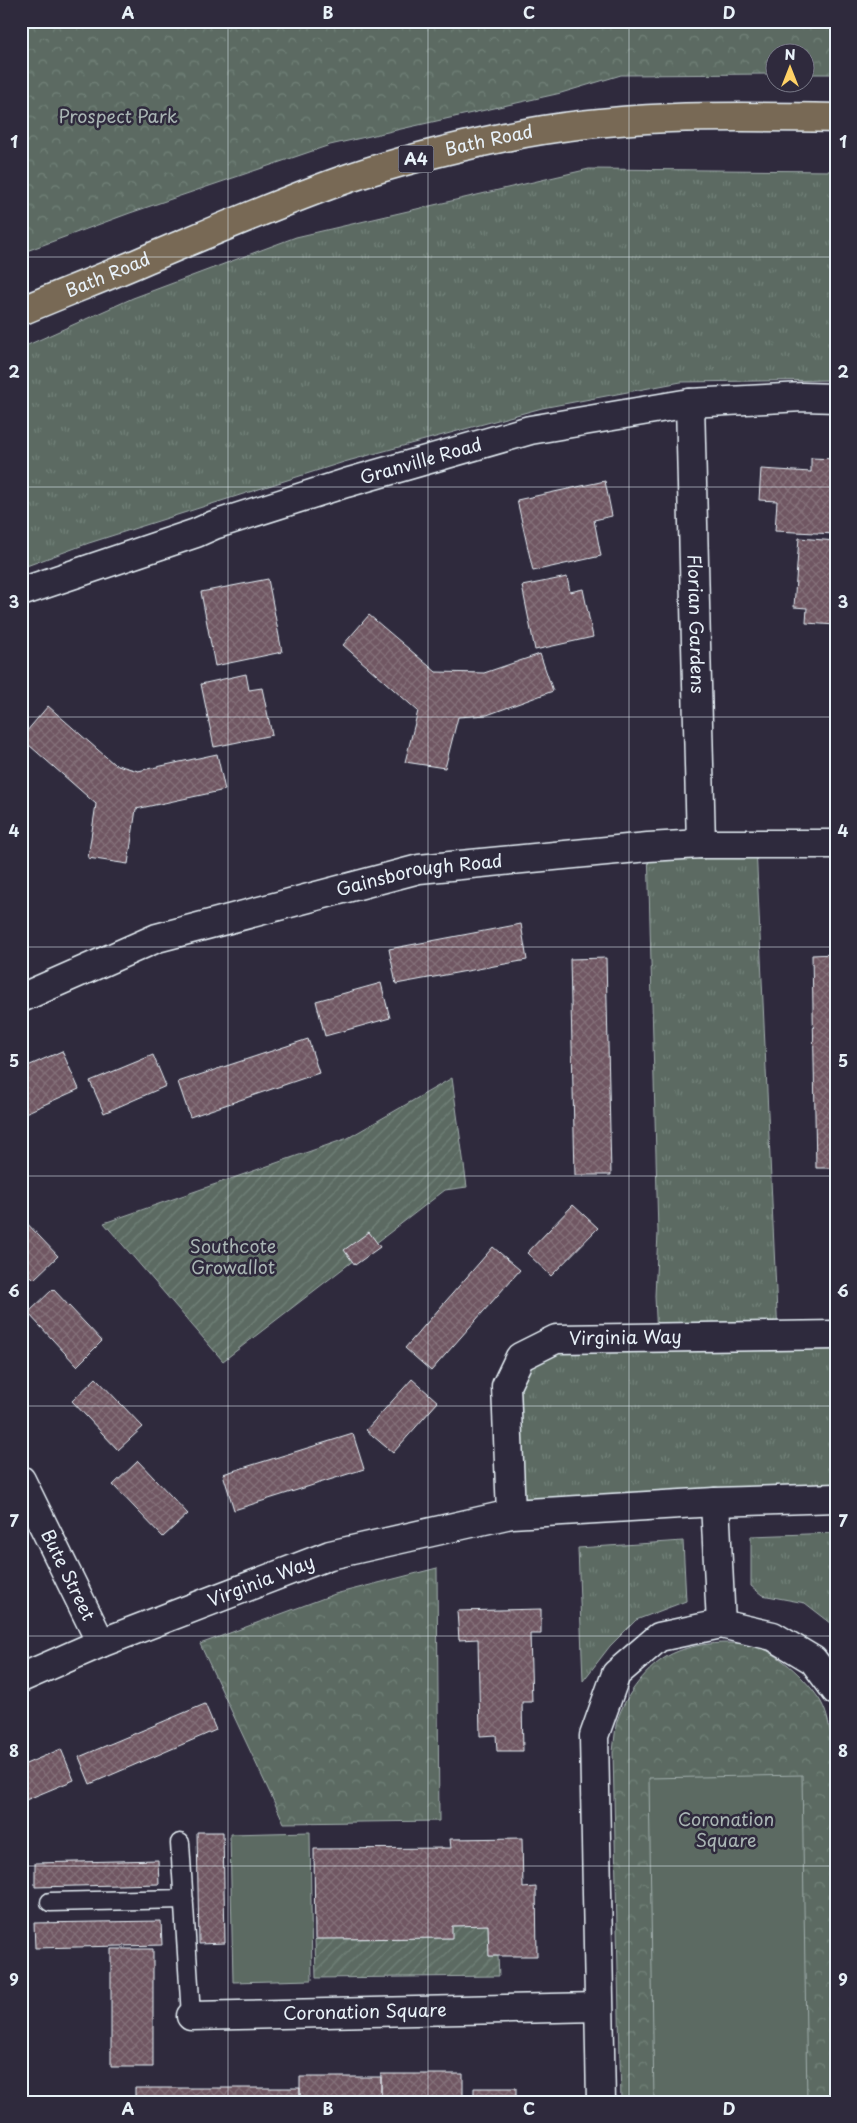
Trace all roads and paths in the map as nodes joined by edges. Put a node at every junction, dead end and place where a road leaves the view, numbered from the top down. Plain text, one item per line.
1 (836, 118) edge
2 (21, 311) edge
3 (836, 398) edge
4 (690, 403) junction
5 (21, 592) edge
6 (701, 844) junction
7 (836, 844) edge
8 (21, 998) edge
9 (836, 1334) edge
10 (21, 1480) edge
11 (836, 1498) edge
12 (715, 1502) junction
13 (511, 1514) junction
14 (721, 1624) junction
15 (101, 1643) junction
16 (21, 1678) edge
17 (836, 1691) edge
18 (180, 1843) dead end
19 (184, 1899) junction
20 (50, 1902) dead end
21 (598, 2008) junction
22 (191, 2016) joint
23 (601, 2102) edge

1 - 2 main road, Bath Road / A4
3 - 4 street, Granville Road
4 - 5 street, Granville Road
4 - 6 street, Florian Gardens
6 - 7 street, Gainsborough Road
6 - 8 street, Gainsborough Road
9 - 13 street, Virginia Way
10 - 15 street, Bute Street
11 - 12 street, Virginia Way
12 - 13 street, Virginia Way
12 - 14 street
13 - 15 street, Virginia Way
14 - 17 street
14 - 21 street
15 - 16 street, Virginia Way
18 - 19 lane
19 - 20 lane
19 - 22 lane
21 - 22 street, Coronation Square
21 - 23 street

